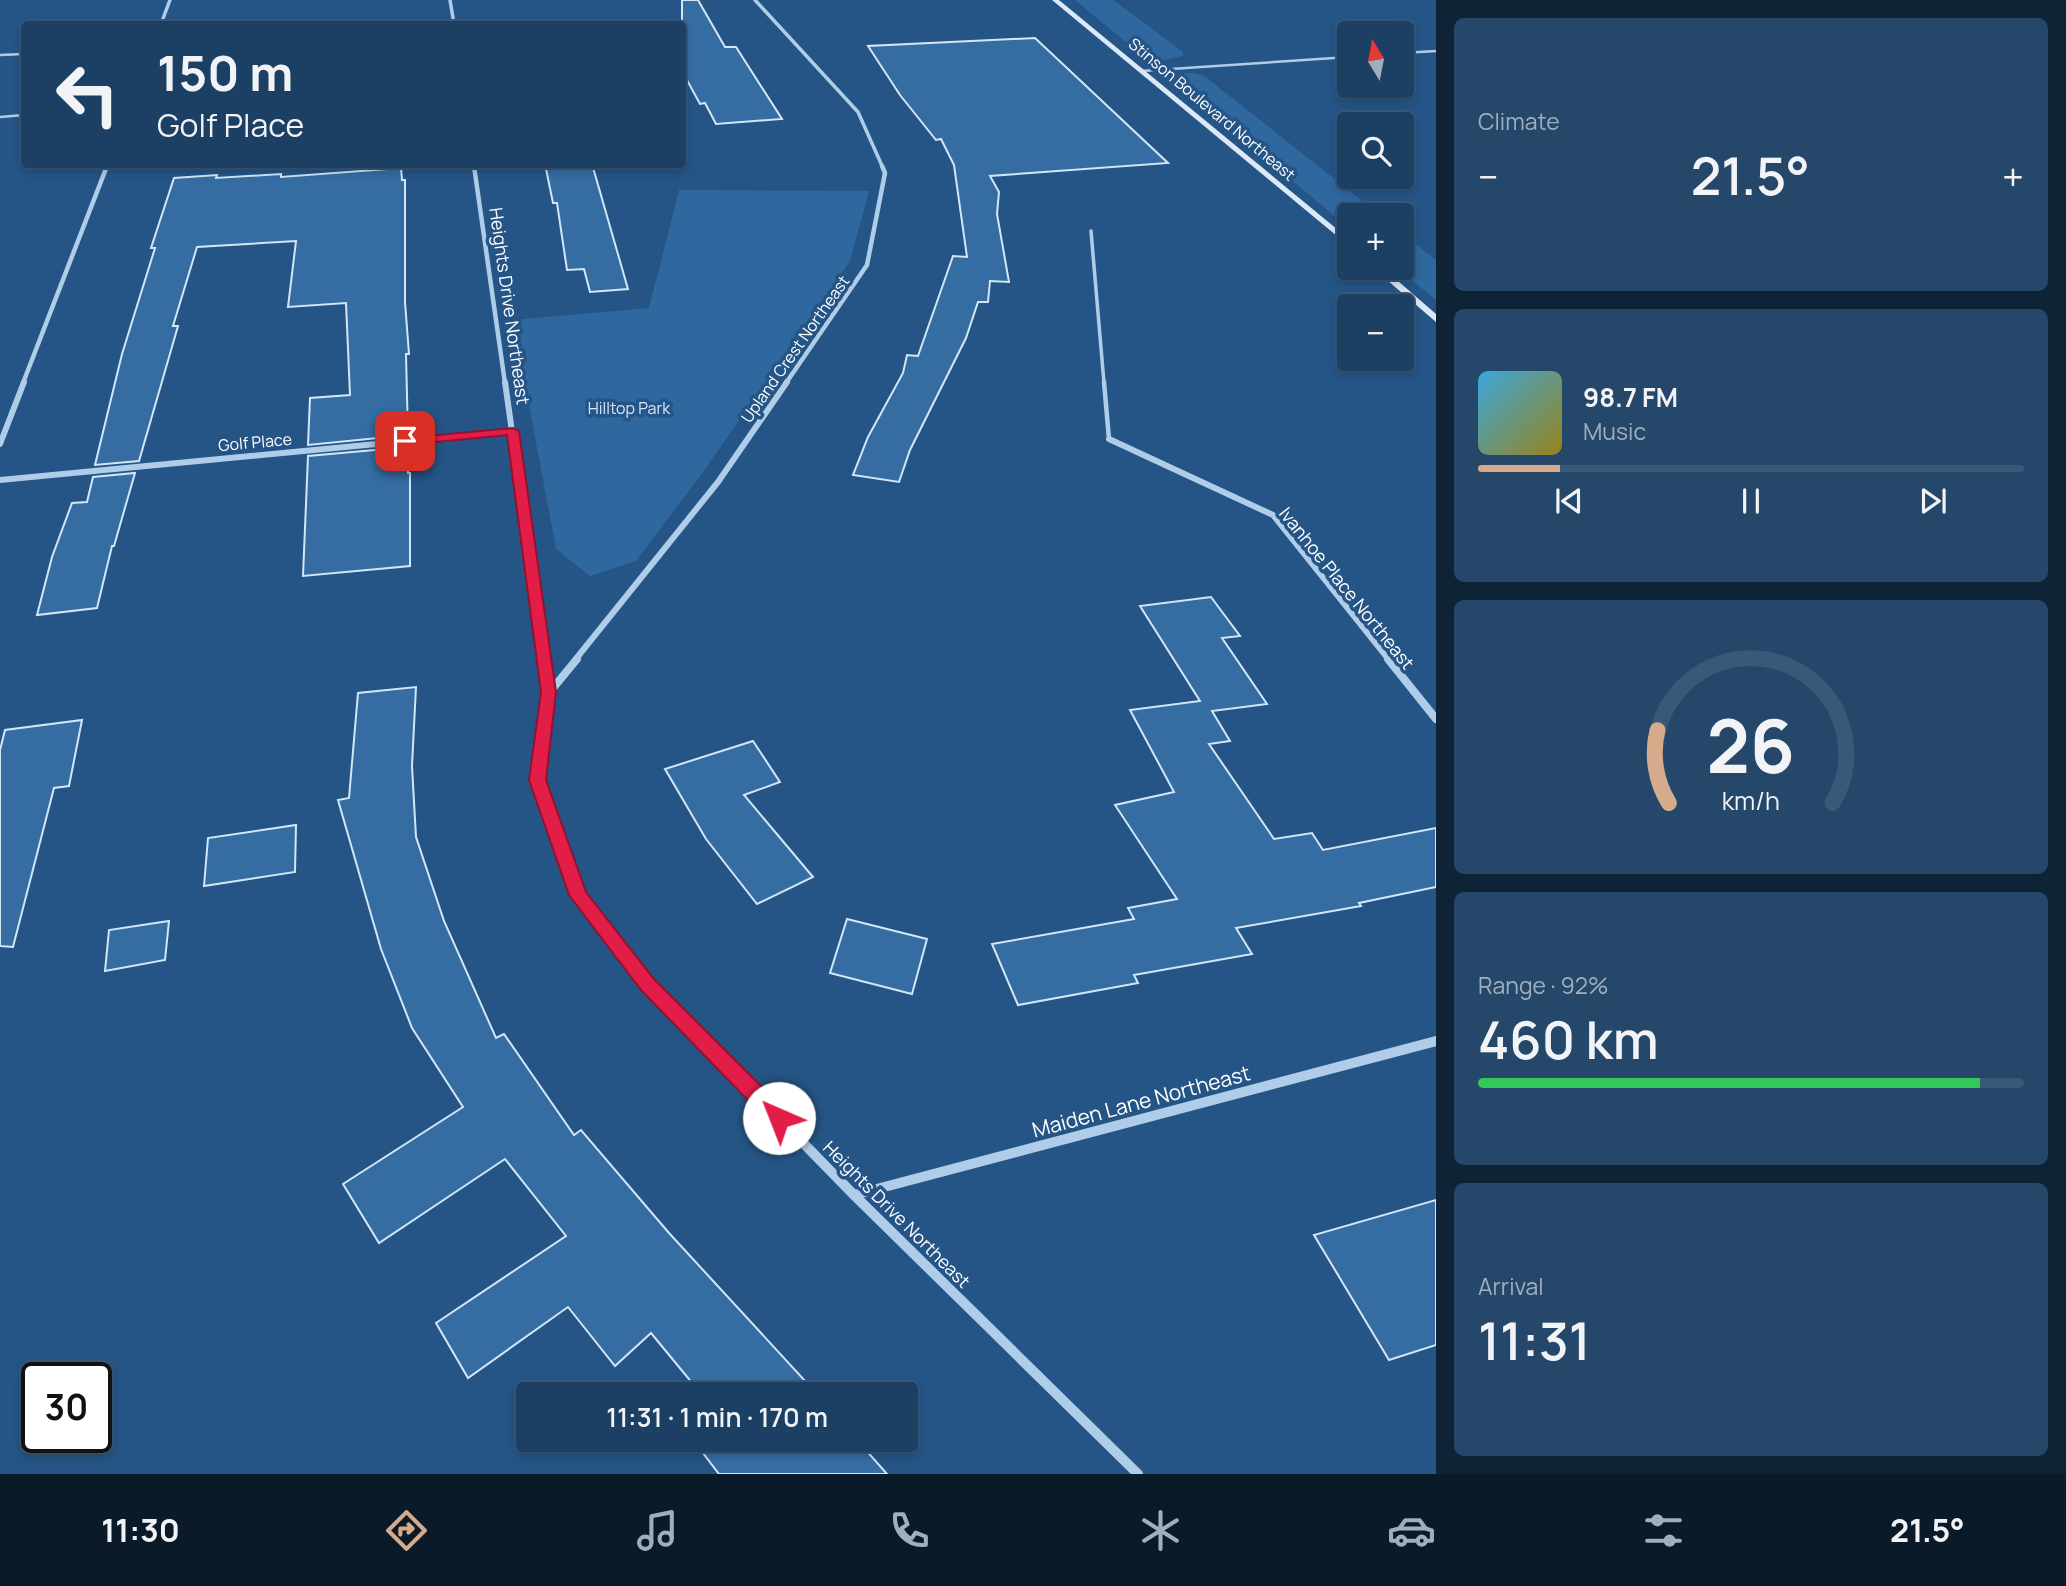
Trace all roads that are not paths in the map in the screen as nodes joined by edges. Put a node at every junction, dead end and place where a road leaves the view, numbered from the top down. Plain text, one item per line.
1 (170, 0) edge
2 (450, 0) edge
3 (755, 0) edge
4 (1055, 0) edge
5 (162, 21) edge
6 (454, 21) edge
7 (1436, 51) edge
8 (1414, 52) edge
9 (21, 54) edge
10 (0, 55) edge
11 (1337, 58) edge
12 (1141, 71) junction
13 (21, 115) edge
14 (0, 117) edge
15 (106, 168) edge
16 (475, 168) edge
17 (1091, 232) dead end
18 (1337, 233) edge
19 (1392, 280) edge
20 (1436, 318) edge
21 (513, 431) junction
22 (1109, 439) joint
23 (0, 444) edge
24 (0, 480) edge
25 (548, 692) junction
26 (1436, 719) edge
27 (1436, 1041) edge
28 (854, 1195) junction
29 (1138, 1474) edge

1 - 5 street
2 - 6 street
3 - 25 street, Upland Crest Northeast
4 - 12 street, Stinson Boulevard Northeast
7 - 8 lane
9 - 10 lane
11 - 12 lane
12 - 18 street, Stinson Boulevard Northeast
13 - 14 lane
15 - 23 street
16 - 21 street, Heights Drive Northeast
17 - 22 lane
19 - 20 street
21 - 24 street, Golf Place
21 - 25 street, Heights Drive Northeast
22 - 26 street, Ivanhoe Place Northeast
25 - 28 street, Heights Drive Northeast
27 - 28 street, Maiden Lane Northeast
28 - 29 street, Heights Drive Northeast

